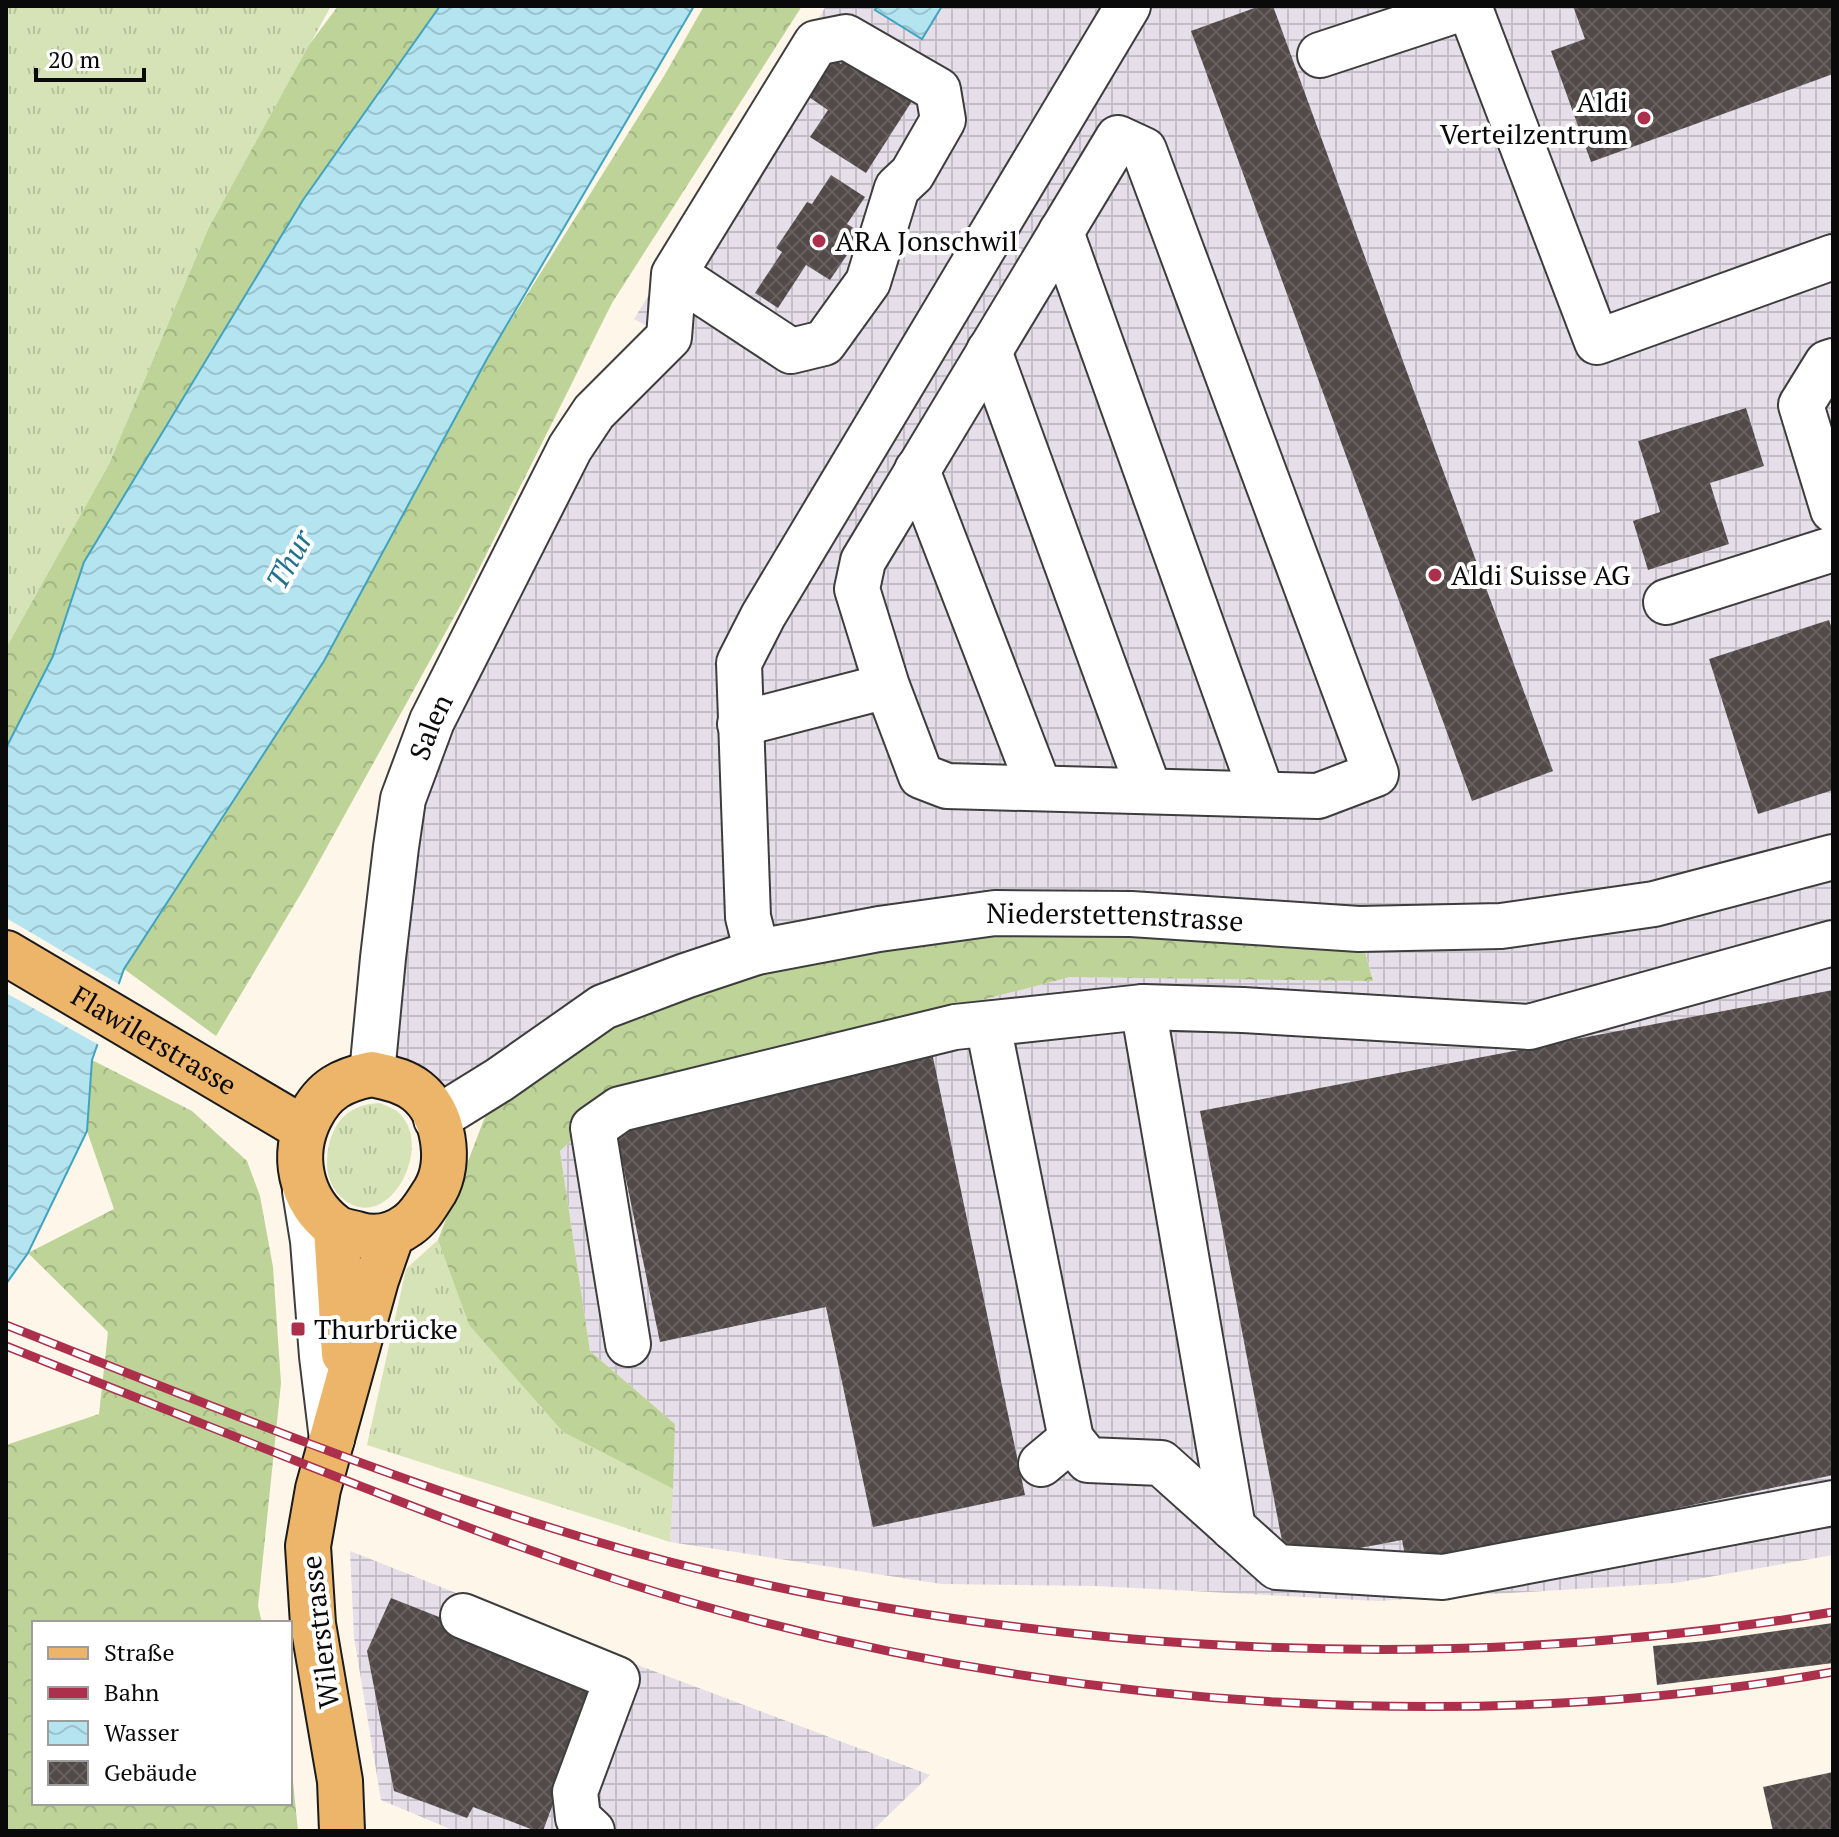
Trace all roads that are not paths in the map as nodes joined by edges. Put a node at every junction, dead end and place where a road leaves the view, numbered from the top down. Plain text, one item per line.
1 (1128, 6) edge
2 (1469, 6) edge
3 (1320, 55) dead end
4 (1061, 232) junction
5 (1833, 257) edge
6 (674, 274) junction
7 (989, 351) junction
8 (1833, 361) edge
9 (917, 470) junction
10 (1833, 510) edge
11 (1833, 549) edge
12 (1666, 602) dead end
13 (887, 686) junction
14 (740, 724) junction
15 (1039, 787) junction
16 (1149, 790) junction
17 (1262, 794) junction
18 (1833, 857) edge
19 (1833, 943) edge
20 (757, 952) junction
21 (6, 953) edge
22 (1143, 1007) junction
23 (988, 1025) junction
24 (372, 1074) junction
25 (436, 1119) junction
26 (304, 1129) junction
27 (305, 1191) junction
28 (336, 1228) junction
29 (392, 1234) junction
30 (628, 1344) dead end
31 (346, 1388) junction
32 (332, 1440) junction
33 (1833, 1503) edge
34 (1233, 1528) junction
35 (463, 1616) dead end
36 (342, 1831) edge
37 (592, 1831) edge

1 - 14 street
2 - 3 street
2 - 5 street
4 - 7 street
4 - 17 street
4 - 17 street
6 - 6 street
6 - 24 street, Salen
7 - 9 street
7 - 16 street
8 - 10 street
9 - 13 street
9 - 15 street
11 - 12 street
13 - 14 street
13 - 15 street
14 - 20 street
15 - 16 street
16 - 17 street
18 - 20 street, Niederstettenstrasse
19 - 22 street
20 - 25 street, Niederstettenstrasse
21 - 26 main road, Flawilerstrasse
22 - 23 street
22 - 34 street
23 - 30 street
23 - 34 street
24 - 25 main road
24 - 26 main road
25 - 29 main road
26 - 27 main road
27 - 28 main road
27 - 32 street
28 - 29 main road
28 - 31 main road, Wilerstrasse
29 - 31 main road, Wilerstrasse
31 - 32 main road, Wilerstrasse
32 - 36 main road, Wilerstrasse
33 - 34 street
35 - 37 street

